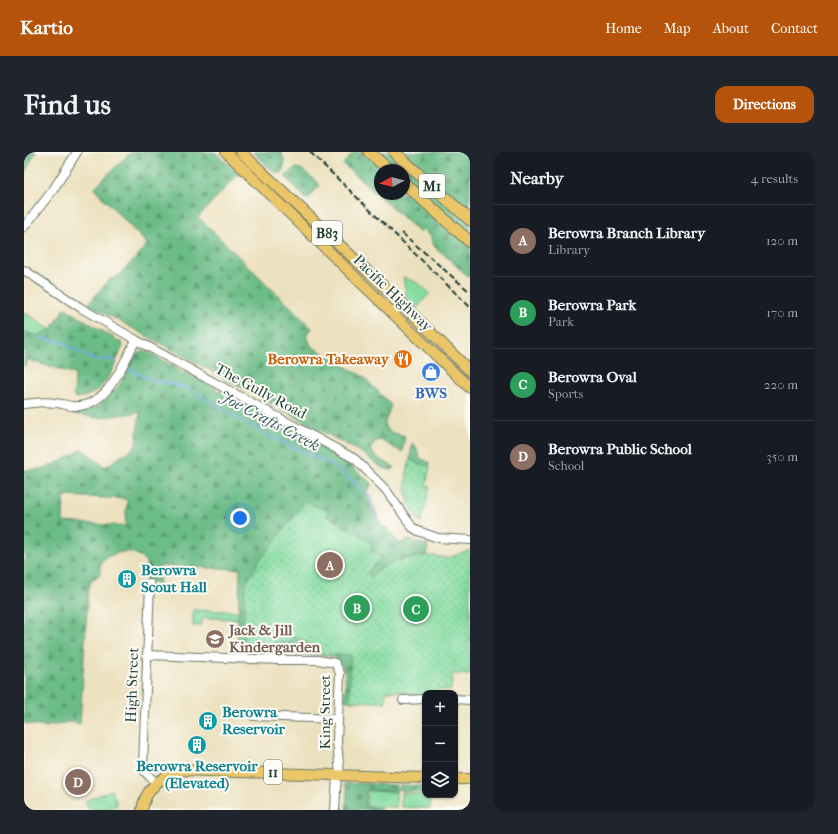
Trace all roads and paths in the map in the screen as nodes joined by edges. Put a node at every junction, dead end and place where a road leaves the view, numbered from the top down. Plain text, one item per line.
1 (77, 152) edge
2 (226, 152) edge
3 (369, 152) edge
4 (394, 152) edge
5 (241, 157) edge
6 (382, 164) edge
7 (410, 188) edge
8 (470, 220) edge
9 (24, 227) edge
10 (470, 242) edge
11 (24, 270) edge
12 (136, 340) junction
13 (470, 370) edge
14 (470, 388) edge
15 (24, 404) edge
16 (470, 540) edge
17 (150, 584) dead end
18 (147, 655) junction
19 (422, 699) edge
20 (458, 699) edge
21 (403, 700) dead end
22 (470, 700) edge
23 (253, 716) dead end
24 (338, 719) junction
25 (338, 775) junction
26 (422, 778) edge
27 (458, 779) edge
28 (470, 779) edge
29 (156, 784) junction
30 (142, 810) edge
31 (336, 810) edge

1 - 9 street
2 - 5 main road, Pacific Highway / B83
3 - 6 highway
4 - 8 highway, M1
5 - 13 main road, Pacific Highway / B83
5 - 14 main road, Pacific Highway / B83
7 - 10 highway, M1
11 - 12 street, The Gully Road
12 - 15 street
12 - 16 street, The Gully Road
17 - 18 street, High Street
18 - 24 street, King Street
18 - 29 street, High Street
19 - 21 street
20 - 22 street
23 - 24 street
24 - 25 street, King Street
25 - 26 main road, 11
25 - 29 main road, 11
25 - 31 street, King Street
27 - 28 main road
29 - 30 main road, 11

